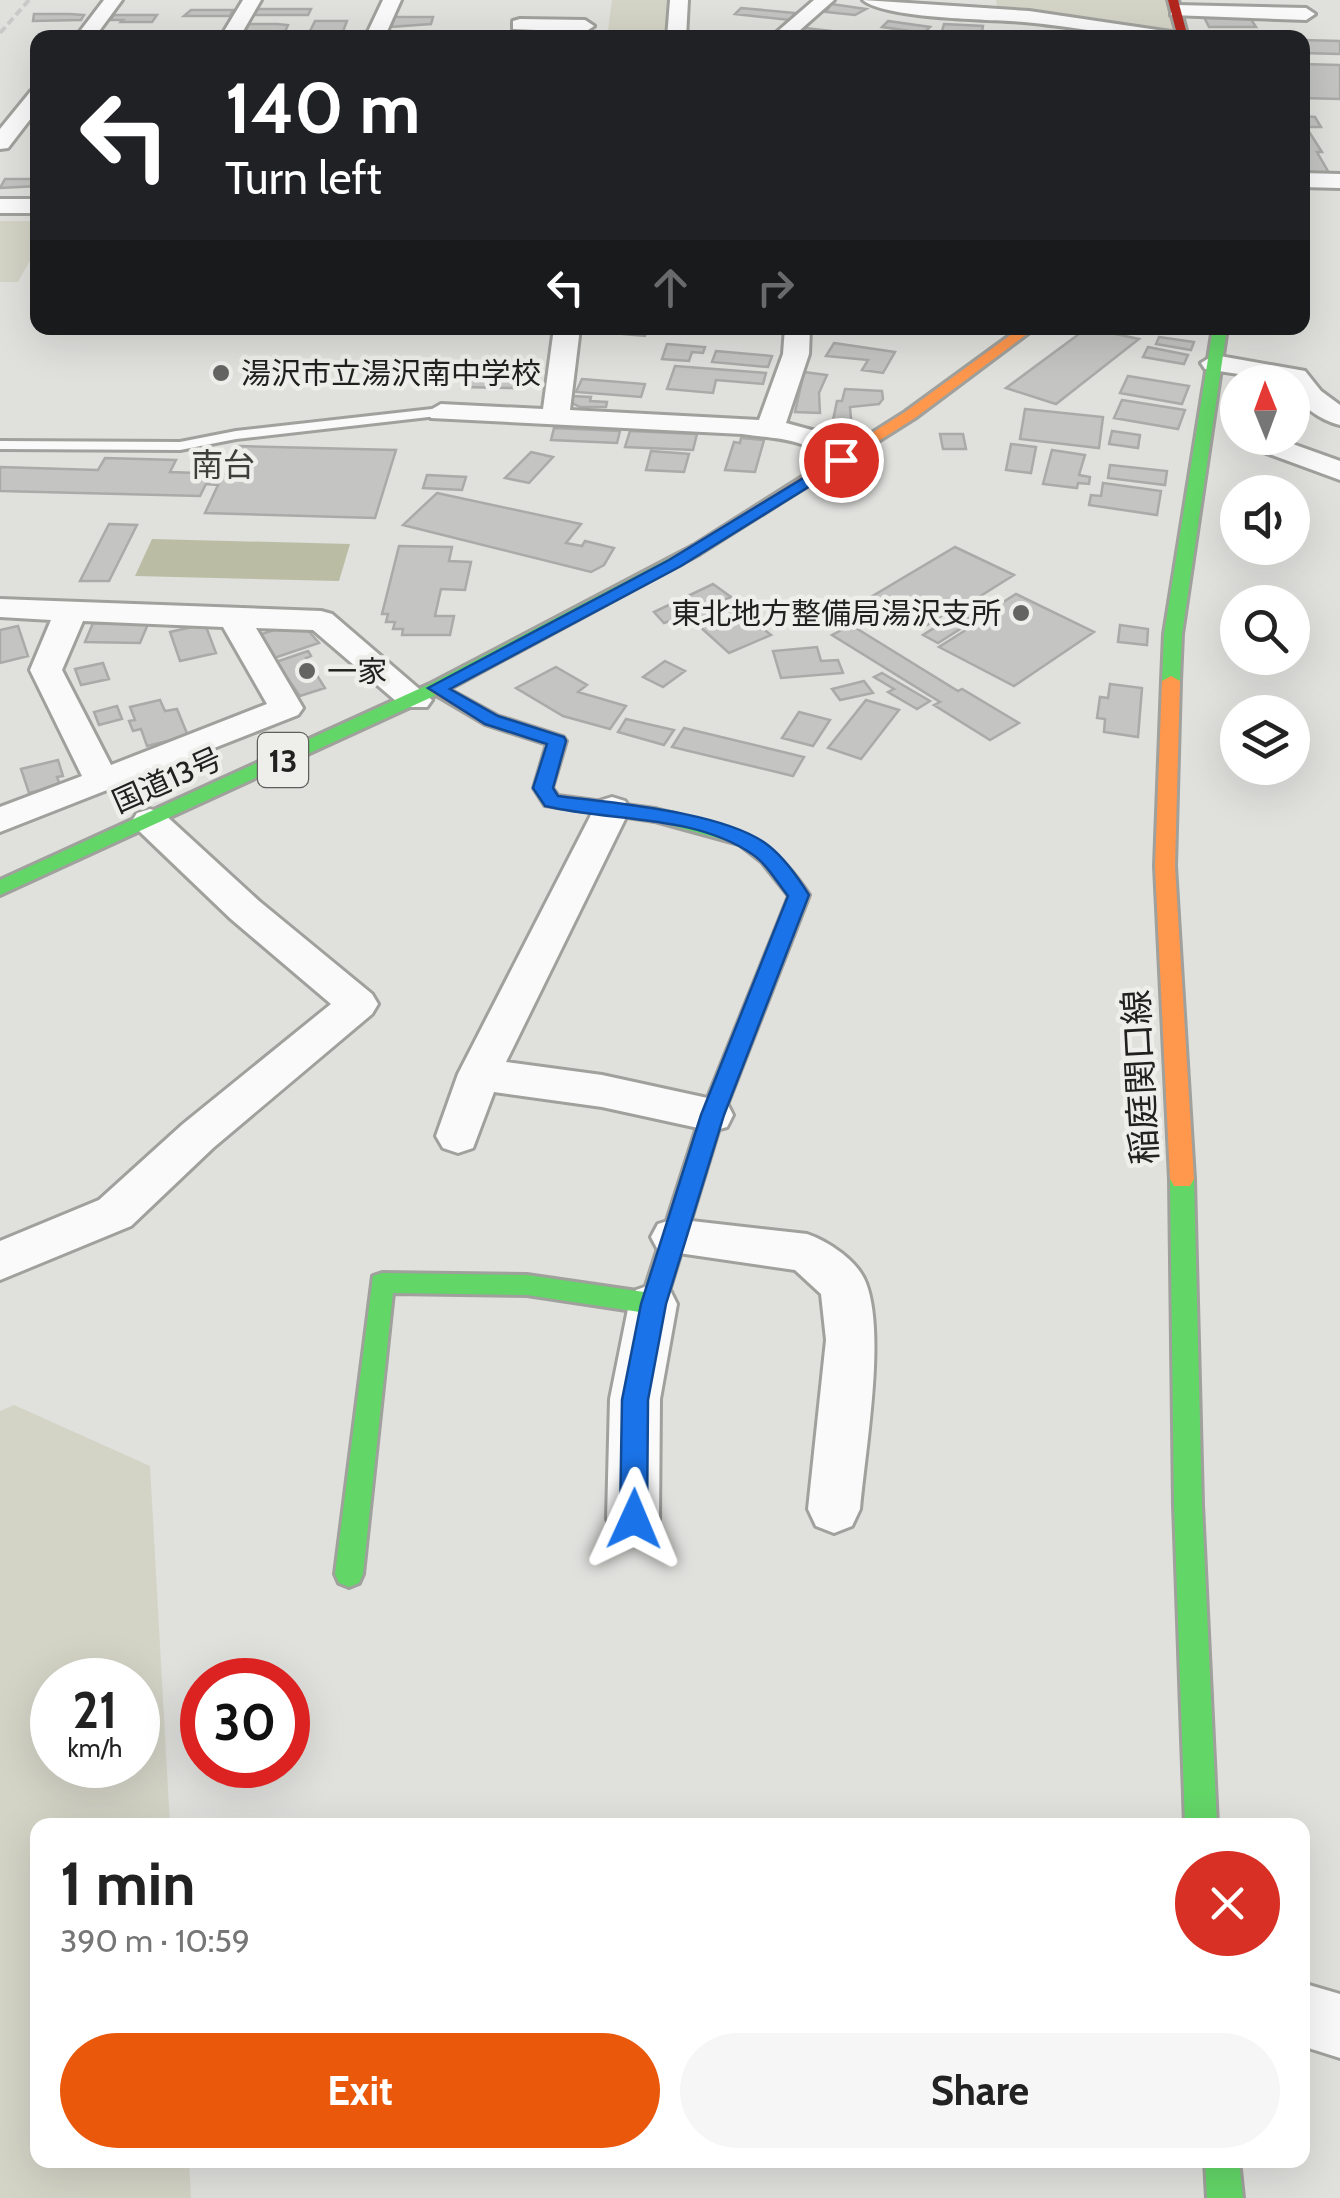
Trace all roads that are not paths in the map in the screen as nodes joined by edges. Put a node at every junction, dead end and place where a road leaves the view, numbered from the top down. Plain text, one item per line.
1 (113, 0) edge
2 (252, 0) edge
3 (392, 0) edge
4 (527, 0) edge
5 (679, 0) edge
6 (825, 0) edge
7 (872, 0) edge
8 (1175, 6) edge
9 (1306, 14) dead end
10 (586, 26) dead end
11 (90, 30) edge
12 (234, 30) edge
13 (378, 30) edge
14 (519, 30) edge
15 (532, 30) edge
16 (677, 30) edge
17 (789, 30) edge
18 (1117, 30) edge
19 (30, 105) edge
20 (0, 143) edge
21 (1310, 180) edge
22 (1340, 182) edge
23 (0, 206) edge
24 (30, 206) edge
25 (566, 335) edge
26 (797, 335) edge
27 (1018, 335) edge
28 (1219, 335) edge
29 (1214, 363) junction
30 (441, 412) joint
31 (555, 417) junction
32 (1340, 417) edge
33 (1202, 429) junction
34 (770, 430) junction
35 (1220, 432) edge
36 (0, 445) edge
37 (1297, 455) edge
38 (841, 460) junction
39 (1340, 471) edge
40 (0, 608) edge
41 (71, 610) junction
42 (234, 618) junction
43 (426, 694) junction
44 (102, 781) junction
45 (612, 809) junction
46 (0, 820) edge
47 (150, 821) junction
48 (0, 888) edge
49 (478, 1074) junction
50 (712, 1115) junction
51 (458, 1136) dead end
52 (674, 1237) junction
53 (0, 1261) edge
54 (654, 1304) junction
55 (834, 1509) dead end
56 (634, 1519) dead end
57 (349, 1574) dead end
58 (1201, 1818) edge
59 (1310, 2017) edge
60 (1340, 2026) edge
61 (1223, 2168) edge
62 (1225, 2198) edge

1 - 11 street
2 - 12 street
3 - 13 street
4 - 14 street
5 - 16 street
6 - 17 street
7 - 18 street
8 - 9 street
10 - 15 street
19 - 20 street
21 - 22 street
23 - 24 street
25 - 31 street
26 - 34 street
27 - 38 main road, 国道13号 / 13
28 - 29 main road, 稲庭関口線
29 - 32 street
29 - 33 main road, 稲庭関口線
30 - 31 street
30 - 36 lane
31 - 34 street
33 - 35 street
33 - 58 main road, 稲庭関口線
34 - 38 street
37 - 39 street
38 - 43 main road, 国道13号 / 13
40 - 41 street
41 - 42 street
41 - 44 street
42 - 43 street
42 - 44 street
43 - 45 main road
43 - 47 main road, 国道13号 / 13
44 - 46 street
45 - 49 street
45 - 50 main road
47 - 48 main road, 国道13号 / 13
47 - 53 street
49 - 50 street
49 - 51 street
50 - 52 main road
52 - 54 main road
52 - 55 street
54 - 56 street
54 - 57 main road
59 - 60 street
61 - 62 main road

